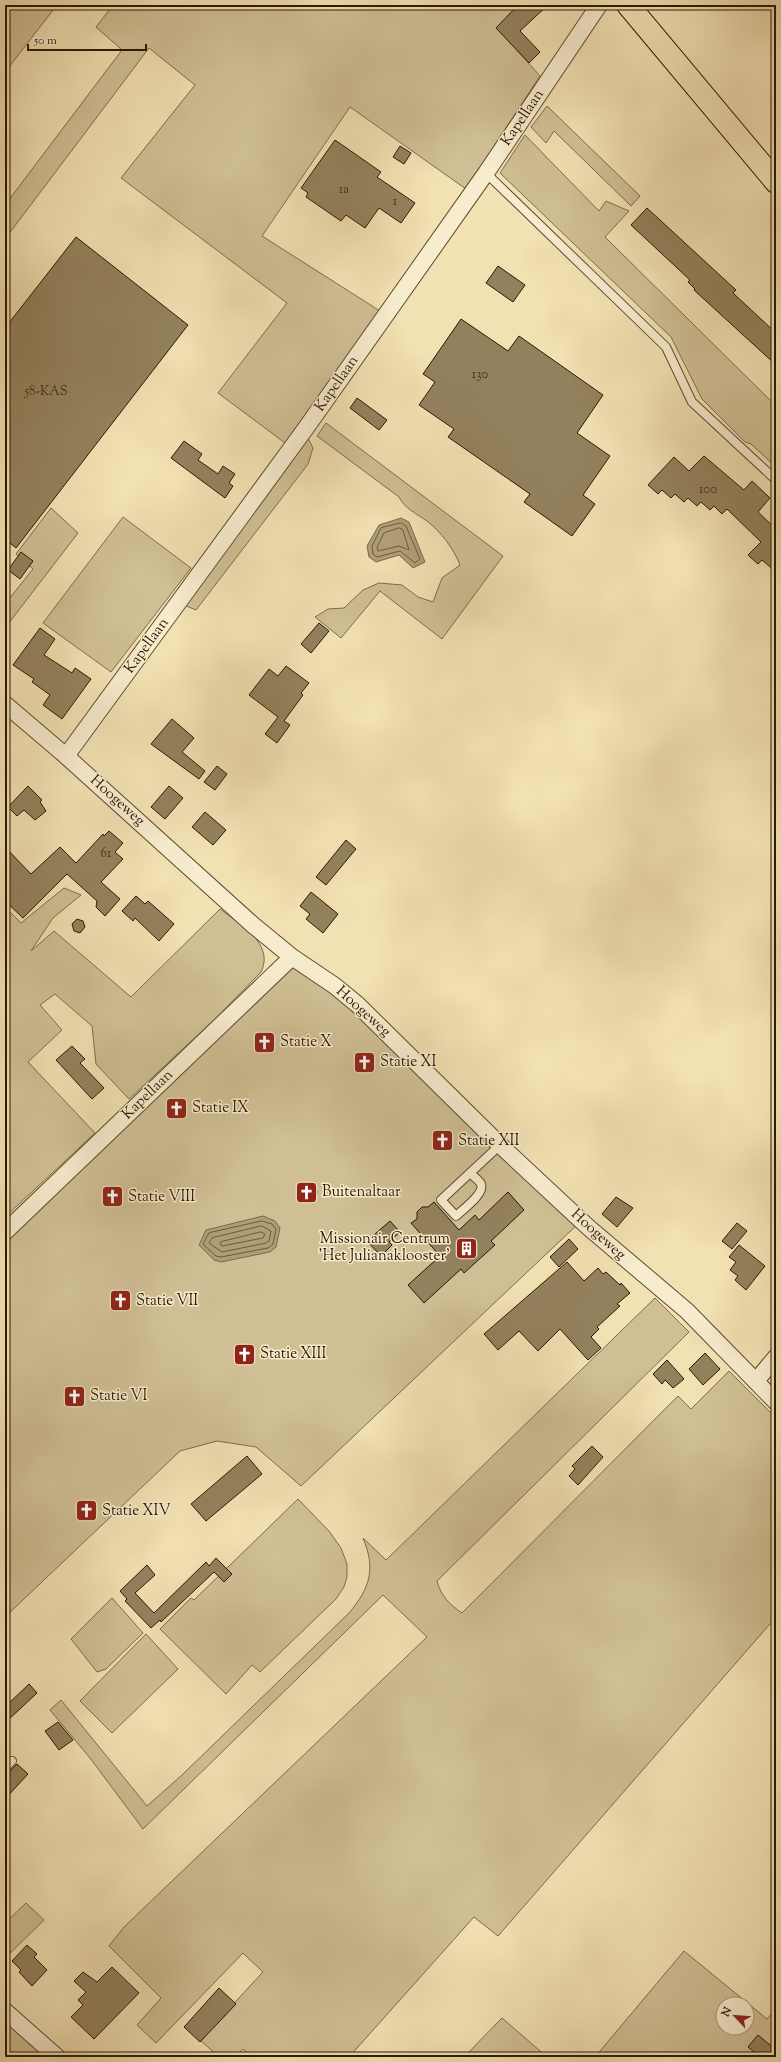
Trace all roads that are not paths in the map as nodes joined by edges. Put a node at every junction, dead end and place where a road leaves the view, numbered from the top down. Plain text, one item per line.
1 (599, 5) edge
2 (628, 5) edge
3 (720, 116) junction
4 (776, 170) edge
5 (486, 173) junction
6 (776, 182) edge
7 (776, 480) edge
8 (5, 704) edge
9 (66, 756) junction
10 (292, 957) junction
11 (500, 1145) junction
12 (470, 1173) junction
13 (5, 1232) edge
14 (776, 1357) edge
15 (756, 1381) junction
16 (776, 1402) edge
17 (12, 1761) dead end
18 (5, 1768) edge
19 (5, 2011) edge
20 (57, 2057) edge

1 - 5 street, Kapellaan
2 - 3 main road
3 - 4 main road
3 - 6 main road
5 - 7 lane
5 - 9 street, Kapellaan
8 - 9 street, Hoogeweg
9 - 10 street, Hoogeweg
10 - 11 street, Hoogeweg
10 - 13 street, Kapellaan
11 - 12 lane
11 - 15 street, Hoogeweg
12 - 12 lane
14 - 15 street
15 - 16 street, Hoogeweg
17 - 18 lane
19 - 20 street

